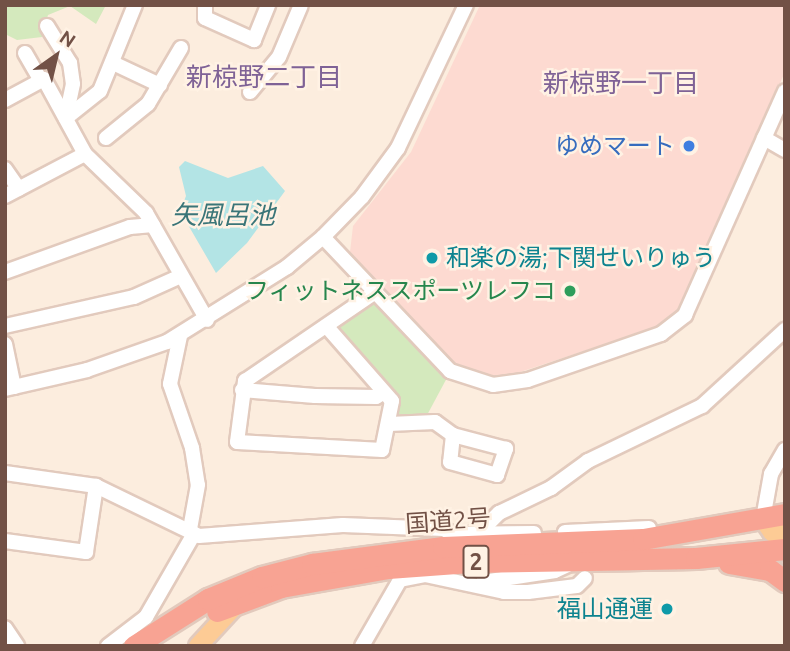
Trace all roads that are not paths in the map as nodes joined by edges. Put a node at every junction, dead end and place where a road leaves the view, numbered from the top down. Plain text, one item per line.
1 (135, 5) edge
2 (205, 5) edge
3 (268, 5) edge
4 (301, 5) edge
5 (465, 6) edge
6 (47, 26) dead end
7 (181, 48) dead end
8 (25, 53) dead end
9 (113, 63) junction
10 (41, 81) junction
11 (160, 85) junction
12 (785, 91) edge
13 (250, 92) dead end
14 (5, 100) edge
15 (66, 118) junction
16 (106, 138) dead end
17 (764, 138) junction
18 (783, 144) edge
19 (85, 154) junction
20 (5, 169) edge
21 (12, 192) edge
22 (153, 225) junction
23 (323, 237) junction
24 (5, 272) edge
25 (181, 276) junction
26 (374, 293) junction
27 (207, 320) junction
28 (5, 326) edge
29 (328, 328) junction
30 (785, 330) edge
31 (180, 336) junction
32 (5, 344) edge
33 (10, 388) edge
34 (242, 390) junction
35 (384, 392) junction
36 (389, 424) junction
37 (453, 435) dead end
38 (785, 450) edge
39 (5, 472) edge
40 (96, 486) junction
41 (775, 513) edge
42 (192, 532) junction
43 (785, 533) edge
44 (478, 534) junction
45 (5, 541) edge
46 (785, 549) edge
47 (696, 558) junction
48 (583, 569) junction
49 (458, 581) junction
50 (785, 581) edge
51 (258, 595) junction
52 (5, 628) edge
53 (17, 646) edge
54 (108, 646) edge
55 (134, 646) edge
56 (157, 646) edge
57 (198, 646) edge
58 (362, 646) edge

1 - 9 street
2 - 3 street
4 - 13 street
5 - 23 street
6 - 15 street
7 - 11 street
8 - 10 street
9 - 11 street
9 - 15 street
10 - 14 street
10 - 15 street
11 - 16 street
12 - 17 street
15 - 19 street
17 - 18 street
17 - 26 street
19 - 21 street
19 - 22 street
20 - 21 street
22 - 24 street
22 - 25 street
23 - 26 street
23 - 27 street
25 - 27 street
25 - 28 street
26 - 29 street
27 - 31 street
29 - 34 street
29 - 35 street
30 - 44 street
31 - 33 street
31 - 42 street
32 - 33 street
34 - 35 street
34 - 36 street
35 - 36 street
36 - 37 street
38 - 41 street
39 - 40 street
40 - 42 street
40 - 45 street
41 - 43 main road
41 - 44 street
41 - 55 highway, 国道2号 / 2
42 - 44 street
42 - 54 street
46 - 47 highway, 国道2号 / 2
47 - 48 highway, 国道2号 / 2
47 - 50 highway
48 - 49 street
48 - 49 street
48 - 51 highway, 国道2号 / 2
49 - 58 street
51 - 56 highway, 国道2号 / 2
51 - 57 main road
52 - 53 street

